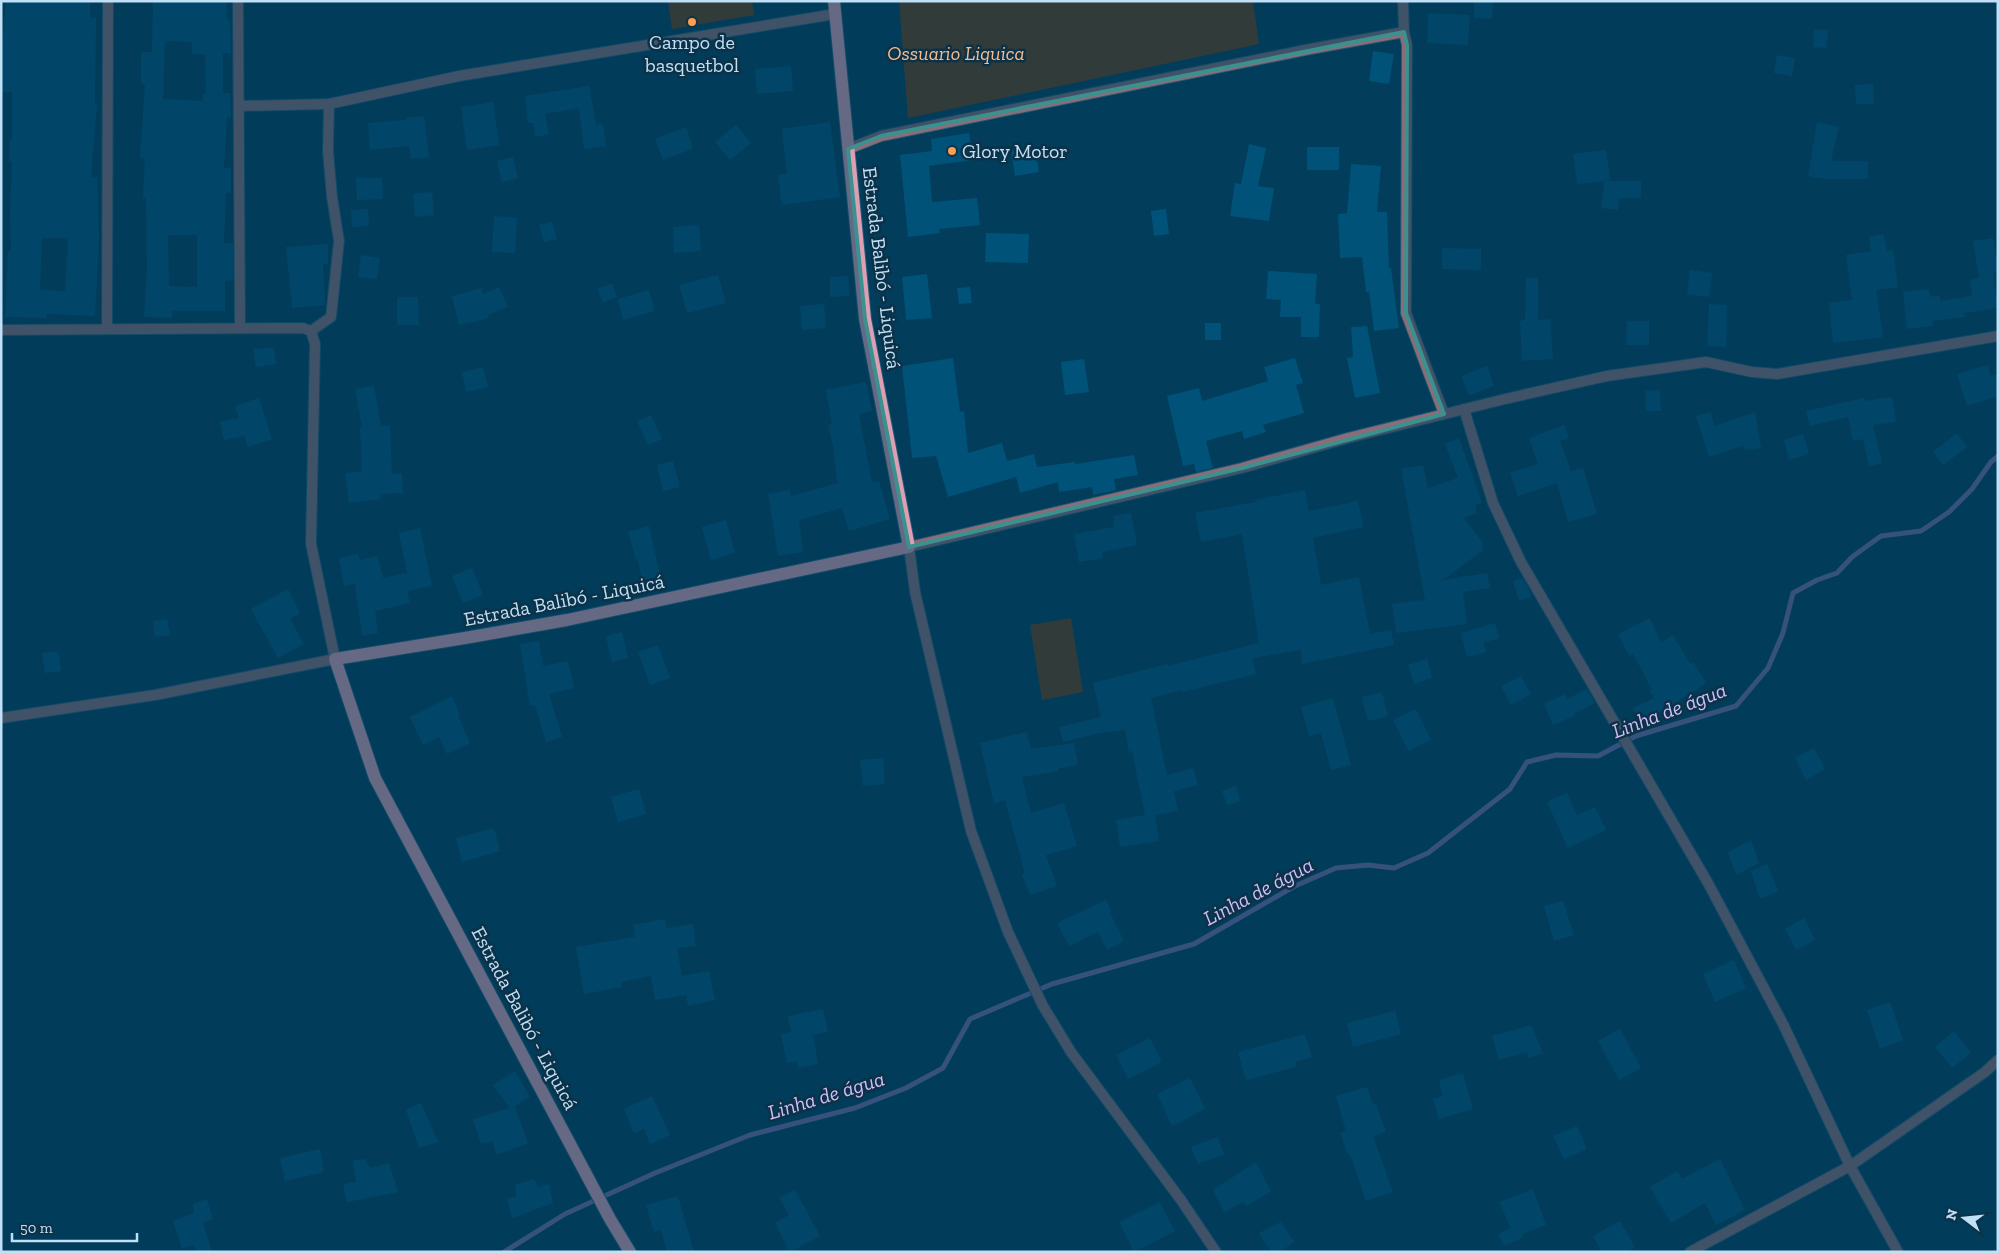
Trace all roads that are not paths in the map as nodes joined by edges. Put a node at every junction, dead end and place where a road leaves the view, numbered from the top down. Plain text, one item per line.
1 (108, 1) edge
2 (238, 1) edge
3 (1403, 1) edge
4 (834, 7) edge
5 (1404, 32) junction
6 (329, 104) junction
7 (239, 106) junction
8 (848, 149) junction
9 (240, 328) junction
10 (107, 329) junction
11 (1, 330) edge
12 (311, 331) junction
13 (1998, 336) edge
14 (1464, 409) junction
15 (1444, 414) junction
16 (909, 547) junction
17 (334, 659) junction
18 (1, 718) edge
19 (1998, 1060) edge
20 (1850, 1166) junction
21 (630, 1252) edge
22 (1216, 1252) edge
23 (1690, 1252) edge
24 (1898, 1252) edge

1 - 10 street
2 - 7 street
3 - 5 street
4 - 6 street
4 - 8 main road, Estrada Balibó - Liquicá
5 - 8 street
5 - 15 street
6 - 7 street
6 - 12 street
7 - 9 street
8 - 16 main road, Estrada Balibó - Liquicá
9 - 10 street
9 - 12 street
10 - 11 street
12 - 17 street
13 - 14 street
14 - 15 street
14 - 20 street
15 - 16 street
16 - 17 main road, Estrada Balibó - Liquicá
16 - 22 street
17 - 18 street
17 - 21 main road, Estrada Balibó - Liquicá
19 - 20 street
20 - 23 street
20 - 24 street

